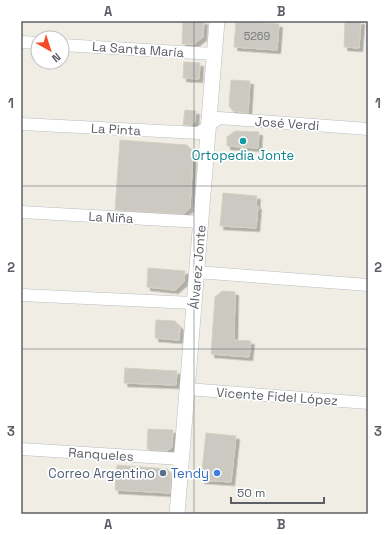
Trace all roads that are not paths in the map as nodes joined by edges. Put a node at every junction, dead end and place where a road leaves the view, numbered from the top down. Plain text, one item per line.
1 (217, 21) edge
2 (70, 45) edge
3 (214, 54) junction
4 (21, 124) edge
5 (209, 126) junction
6 (368, 129) edge
7 (21, 212) edge
8 (201, 222) junction
9 (196, 272) junction
10 (368, 285) edge
11 (21, 295) edge
12 (193, 303) junction
13 (187, 389) junction
14 (368, 403) edge
15 (21, 449) edge
16 (180, 459) junction
17 (177, 514) edge

1 - 3 street, Álvarez Jonte
2 - 3 street, La Santa María
3 - 5 street, Álvarez Jonte
4 - 5 street, La Pinta
5 - 6 street, José Verdi
5 - 8 street, Álvarez Jonte
7 - 8 street, La Niña
8 - 9 street, Álvarez Jonte
9 - 10 street
9 - 12 street, Álvarez Jonte
11 - 12 street
12 - 13 street, Álvarez Jonte
13 - 14 street, Vicente Fidel López
13 - 16 street, Álvarez Jonte
15 - 16 street, Ranqueles
16 - 17 street, Álvarez Jonte

